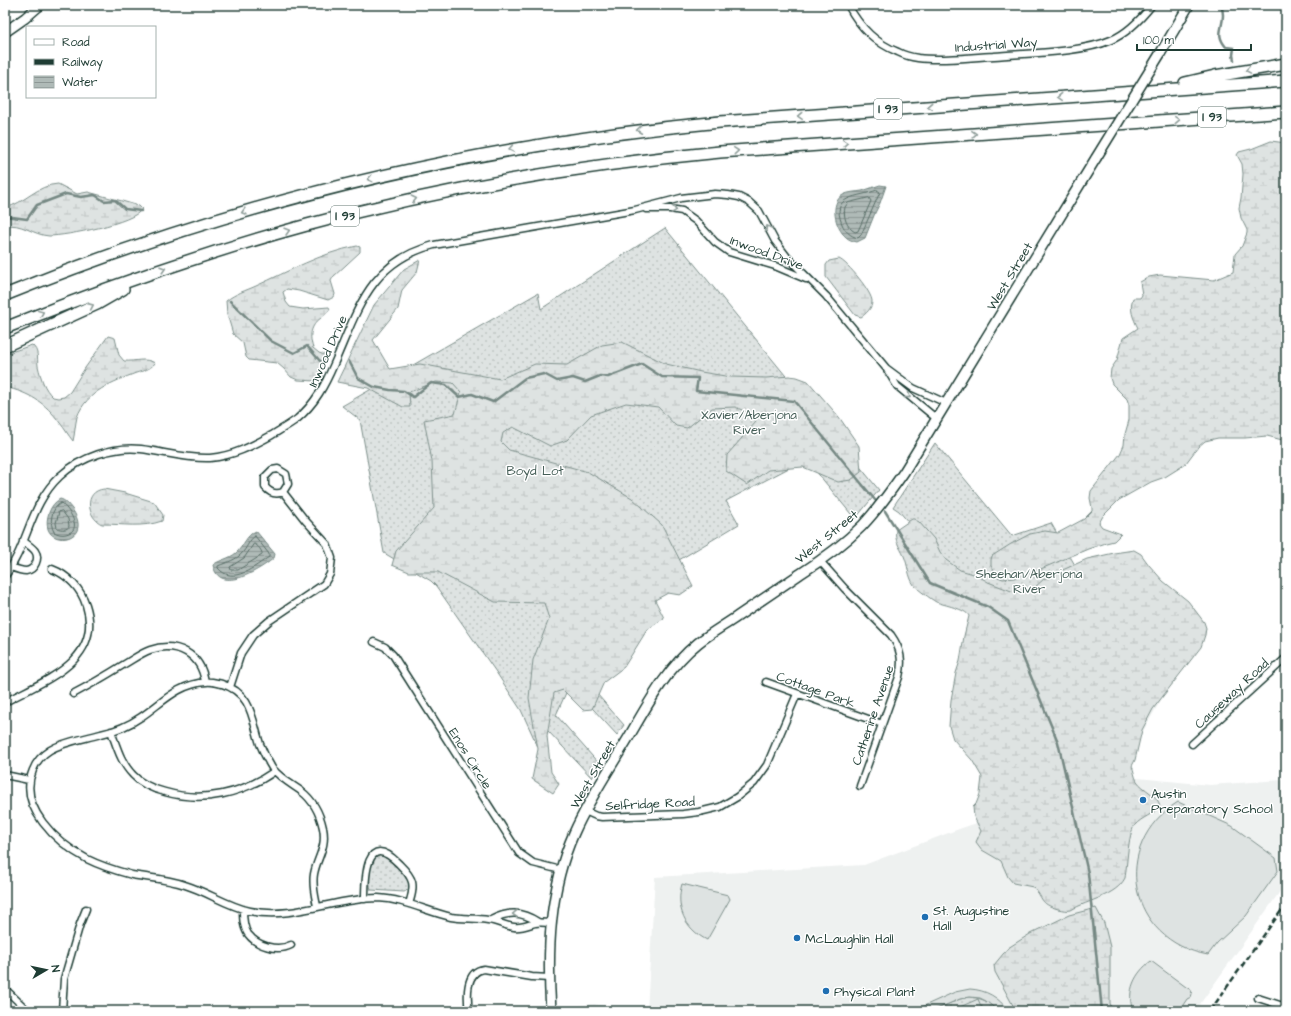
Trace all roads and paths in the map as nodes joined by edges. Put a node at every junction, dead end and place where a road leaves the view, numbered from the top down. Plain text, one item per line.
1 (40, 5) edge
2 (848, 5) edge
3 (1152, 5) edge
4 (1189, 5) edge
5 (5, 32) edge
6 (1286, 64) edge
7 (1286, 81) edge
8 (1155, 90) junction
9 (1286, 112) edge
10 (635, 210) junction
11 (146, 275) junction
12 (810, 280) junction
13 (5, 294) edge
14 (5, 328) edge
15 (5, 346) edge
16 (886, 368) junction
17 (946, 403) junction
18 (937, 419) junction
19 (283, 492) junction
20 (23, 541) junction
21 (820, 561) junction
22 (11, 567) junction
23 (52, 569) dead end
24 (5, 576) edge
25 (374, 642) dead end
26 (1286, 658) edge
27 (206, 682) junction
28 (766, 682) dead end
29 (230, 687) junction
30 (73, 694) dead end
31 (797, 694) junction
32 (5, 702) edge
33 (882, 724) junction
34 (111, 732) junction
35 (1192, 744) dead end
36 (275, 771) junction
37 (5, 775) edge
38 (29, 780) junction
39 (860, 786) dead end
40 (585, 811) junction
41 (561, 870) junction
42 (364, 899) junction
43 (409, 904) junction
44 (317, 906) junction
45 (86, 909) dead end
46 (243, 909) junction
47 (491, 920) junction
48 (538, 922) junction
49 (551, 923) junction
50 (291, 946) dead end
51 (549, 978) junction
52 (5, 989) edge
53 (1258, 998) dead end
54 (1286, 1007) edge
55 (28, 1011) edge
56 (62, 1011) edge
57 (469, 1011) edge
58 (551, 1011) edge

1 - 5 main road
2 - 3 street, Industrial Way
4 - 17 main road, West Street, bridge
6 -> 8 highway
7 - 8 highway, I 93
8 -> 13 highway, I 93
11 -> 9 highway, I 93
10 -> 12 street, Inwood Drive
12 -> 10 street, Inwood Drive
10 - 20 street, Inwood Drive
14 -> 11 highway, I 93
15 -> 11 highway
12 - 16 street, Inwood Drive
16 - 17 street, Inwood Drive
16 -> 18 street, Inwood Drive
17 - 18 main road, West Street
18 - 21 main road, West Street
19 - 19 street
19 - 29 street
20 - 22 street, Inwood Drive
20 - 22 street
21 - 33 street, Catherine Avenue
21 - 40 main road, West Street
22 - 24 street, Inwood Drive
23 - 32 street
25 - 41 street, Enos Circle
26 - 35 street, Causeway Road
27 - 29 street
27 - 30 street
27 - 34 street
28 - 31 street, Cottage Park
29 - 36 street
31 - 33 street, Cottage Park
31 - 40 street, Selfridge Road
33 - 39 street, Catherine Avenue
34 - 36 street
34 - 38 street
36 - 44 street
37 - 38 street
38 - 46 street
40 - 41 main road, West Street
41 - 49 main road, West Street
42 - 43 street
42 - 43 street
42 - 44 street
43 - 47 street
44 - 46 street
45 - 56 street
46 - 50 street
47 - 48 street
48 -> 47 street
48 - 49 street
49 - 51 main road, West Street
51 - 57 street
51 - 58 main road, West Street
52 - 55 street
53 - 54 street

